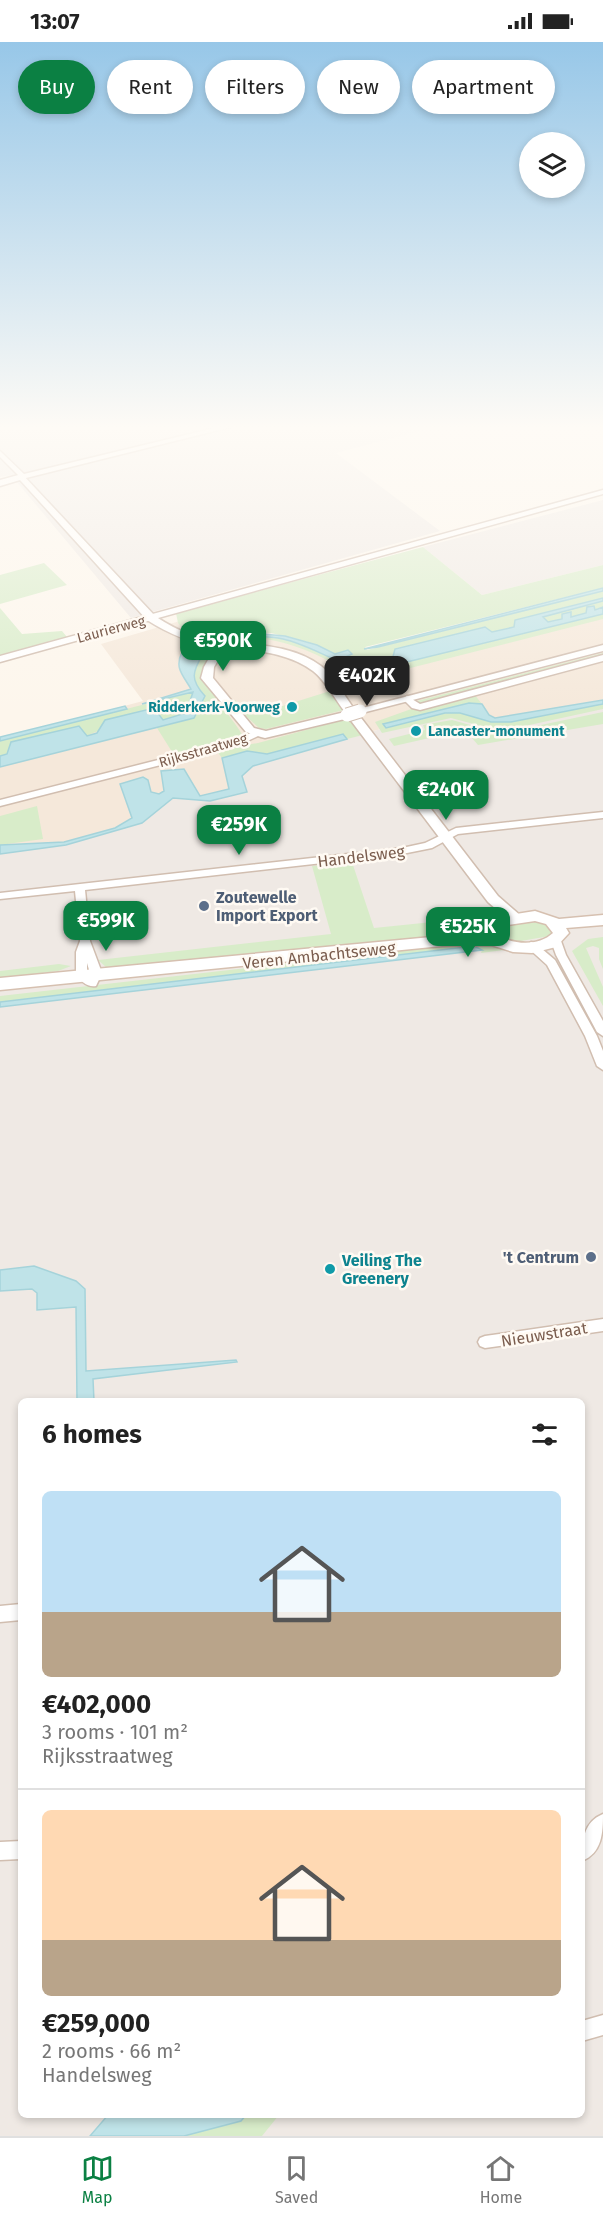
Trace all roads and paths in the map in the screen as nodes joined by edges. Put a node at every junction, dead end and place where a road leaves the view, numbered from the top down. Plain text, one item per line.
1 (64, 523) edge
2 (493, 523) edge
3 (152, 618) junction
4 (223, 643) junction
5 (603, 648) edge
6 (603, 658) edge
7 (0, 659) edge
8 (406, 699) junction
9 (255, 734) junction
10 (0, 803) edge
11 (603, 815) edge
12 (446, 837) junction
13 (80, 887) junction
14 (0, 896) edge
15 (603, 920) edge
16 (603, 926) edge
17 (501, 927) junction
18 (558, 933) junction
19 (531, 946) junction
20 (90, 977) junction
21 (0, 984) edge
22 (0, 994) edge
23 (603, 1032) edge
24 (603, 1066) edge
25 (603, 1325) edge
26 (485, 1342) dead end
27 (18, 1612) edge
28 (0, 1614) edge
29 (603, 1823) edge
30 (585, 1848) edge
31 (18, 1850) edge
32 (0, 1851) edge
33 (603, 2025) edge
34 (585, 2030) edge

1 - 3 street
2 - 3 street, Laurierweg
3 - 4 street
3 - 7 street, Laurierweg
4 - 9 street
4 - 12 street
5 - 8 street, Rijksstraatweg
6 - 8 street, Rijksstraatweg
8 - 9 street, Rijksstraatweg, bridge
9 - 10 street, Rijksstraatweg
11 - 12 street, Handelsweg
12 - 13 street, Handelsweg
12 - 17 street
13 - 14 street, Handelsweg
13 - 20 street
15 - 18 main road
16 - 18 main road
17 - 18 main road
17 - 19 main road
17 - 20 main road, Veren Ambachtseweg
18 - 19 main road
18 - 23 street
19 - 24 street
20 - 21 main road, Veren Ambachtseweg
20 - 22 main road, Veren Ambachtseweg
25 - 26 street, Nieuwstraat
27 - 28 street
29 - 30 street
31 - 32 street
33 - 34 street

